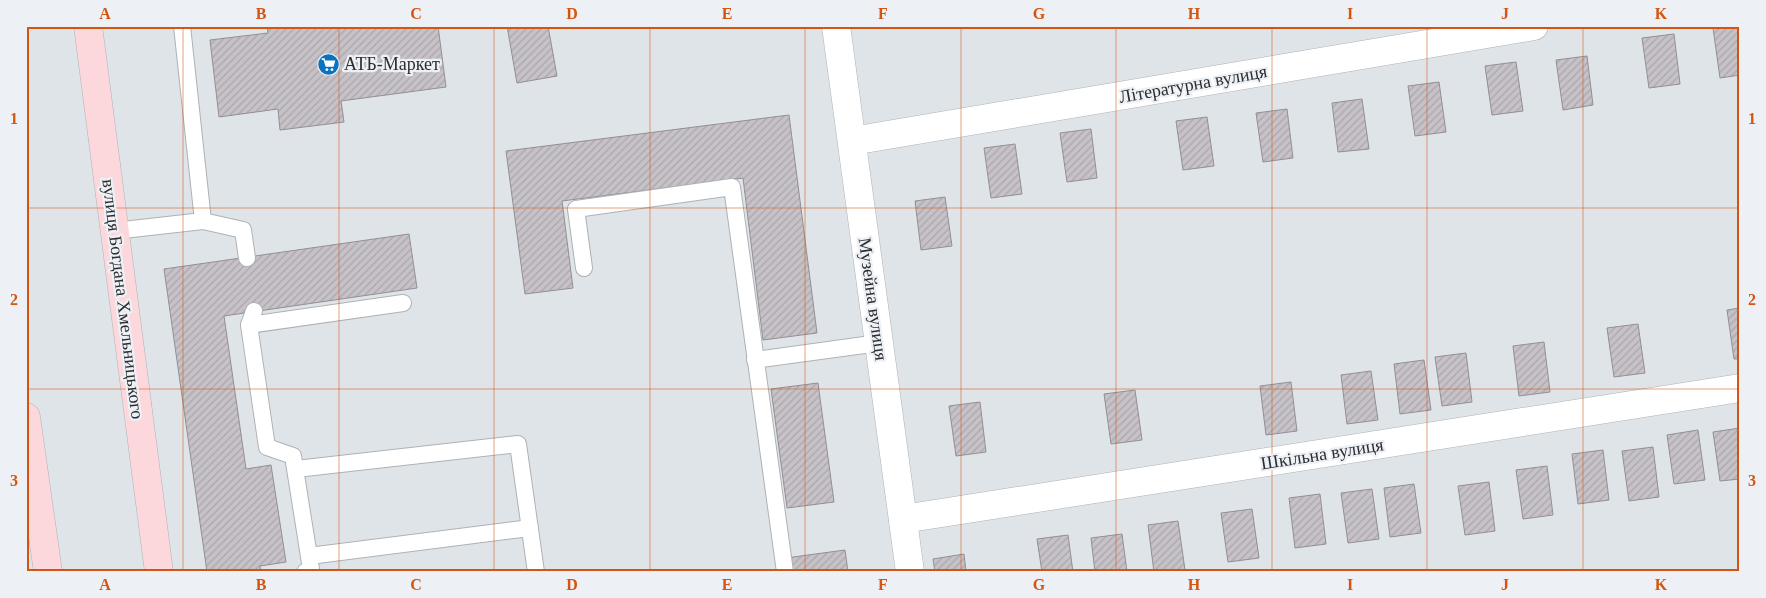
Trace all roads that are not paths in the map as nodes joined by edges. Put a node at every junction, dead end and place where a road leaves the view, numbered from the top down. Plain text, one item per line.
1 (88, 26) edge
2 (182, 26) edge
3 (836, 26) edge
4 (1534, 26) edge
5 (852, 141) junction
6 (203, 221) junction
7 (114, 231) junction
8 (247, 258) dead end
9 (584, 268) dead end
10 (403, 303) dead end
11 (879, 343) junction
12 (755, 360) junction
13 (1740, 388) edge
14 (26, 417) edge
15 (296, 469) junction
16 (903, 520) junction
17 (34, 528) edge
18 (530, 528) junction
19 (307, 564) edge
20 (48, 572) edge
21 (159, 572) edge
22 (536, 572) edge
23 (785, 572) edge
24 (910, 572) edge

1 - 7 street, вулиця Богдана Хмельницького
2 - 6 lane
3 - 5 street, Музейна вулиця
4 - 5 street, Літературна вулиця
5 - 11 street, Музейна вулиця
6 - 7 lane
6 - 8 lane
7 - 21 street, вулиця Богдана Хмельницького
9 - 12 lane
10 - 15 lane
11 - 12 lane
11 - 16 street, Музейна вулиця
12 - 23 lane
13 - 16 street, Шкільна вулиця
14 - 17 street
15 - 18 lane
15 - 19 lane
16 - 24 street, Музейна вулиця
17 - 20 street
18 - 19 lane
18 - 22 lane

